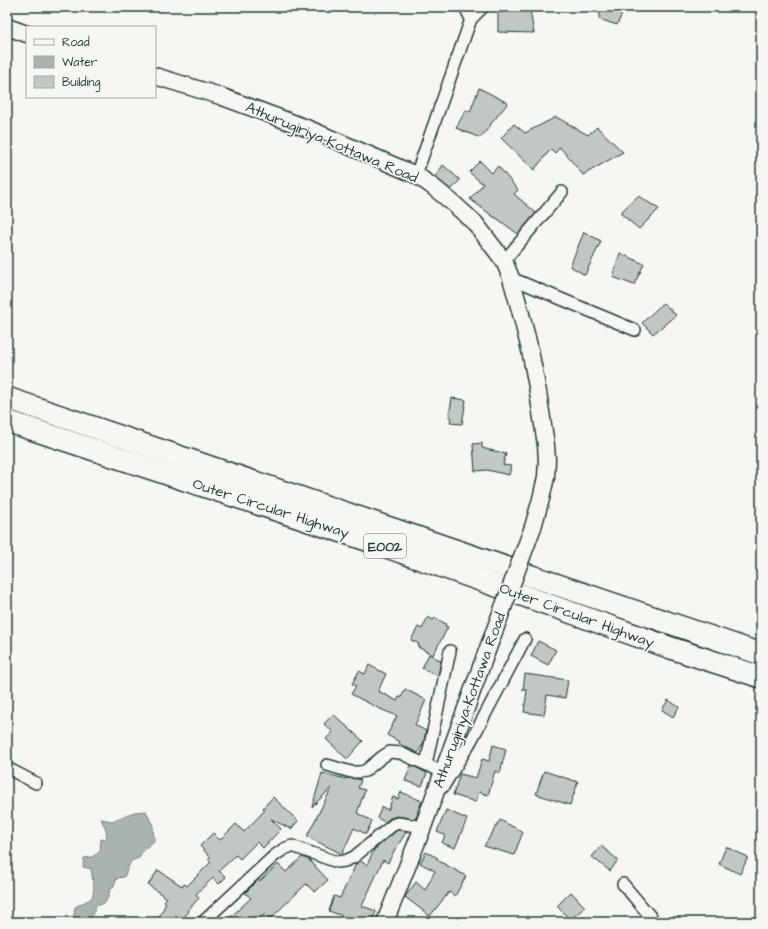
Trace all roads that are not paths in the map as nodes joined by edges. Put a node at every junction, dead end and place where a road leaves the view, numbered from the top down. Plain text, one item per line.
1 (465, 7) edge
2 (483, 7) edge
3 (471, 19) junction
4 (7, 27) edge
5 (26, 34) edge
6 (156, 76) edge
7 (416, 175) junction
8 (562, 192) dead end
9 (504, 261) junction
10 (512, 278) junction
11 (636, 330) dead end
12 (7, 398) edge
13 (7, 421) edge
14 (525, 639) dead end
15 (450, 651) dead end
16 (761, 654) edge
17 (761, 677) edge
18 (426, 764) junction
19 (327, 765) dead end
20 (7, 768) edge
21 (443, 772) junction
22 (36, 783) dead end
23 (430, 806) junction
24 (423, 827) junction
25 (623, 884) dead end
26 (203, 922) edge
27 (385, 922) edge
28 (655, 922) edge

1 - 3 street
2 - 3 street
3 - 7 street
4 - 5 main road
6 - 7 main road, Athurugiriya-Kottawa Road
7 - 9 main road, Athurugiriya-Kottawa Road
8 - 9 street
9 - 10 main road, Athurugiriya-Kottawa Road
10 - 11 street
10 - 21 main road, Athurugiriya-Kottawa Road, bridge
12 - 16 highway, Outer Circular Highway / E002
13 - 17 highway, Outer Circular Highway / E002
14 - 23 street
15 - 18 street
18 - 19 street
18 - 21 street
20 - 22 street
21 - 23 main road, Athurugiriya-Kottawa Road
23 - 24 main road, Athurugiriya-Kottawa Road
24 - 26 street
24 - 27 main road, Athurugiriya-Kottawa Road
25 - 28 street

